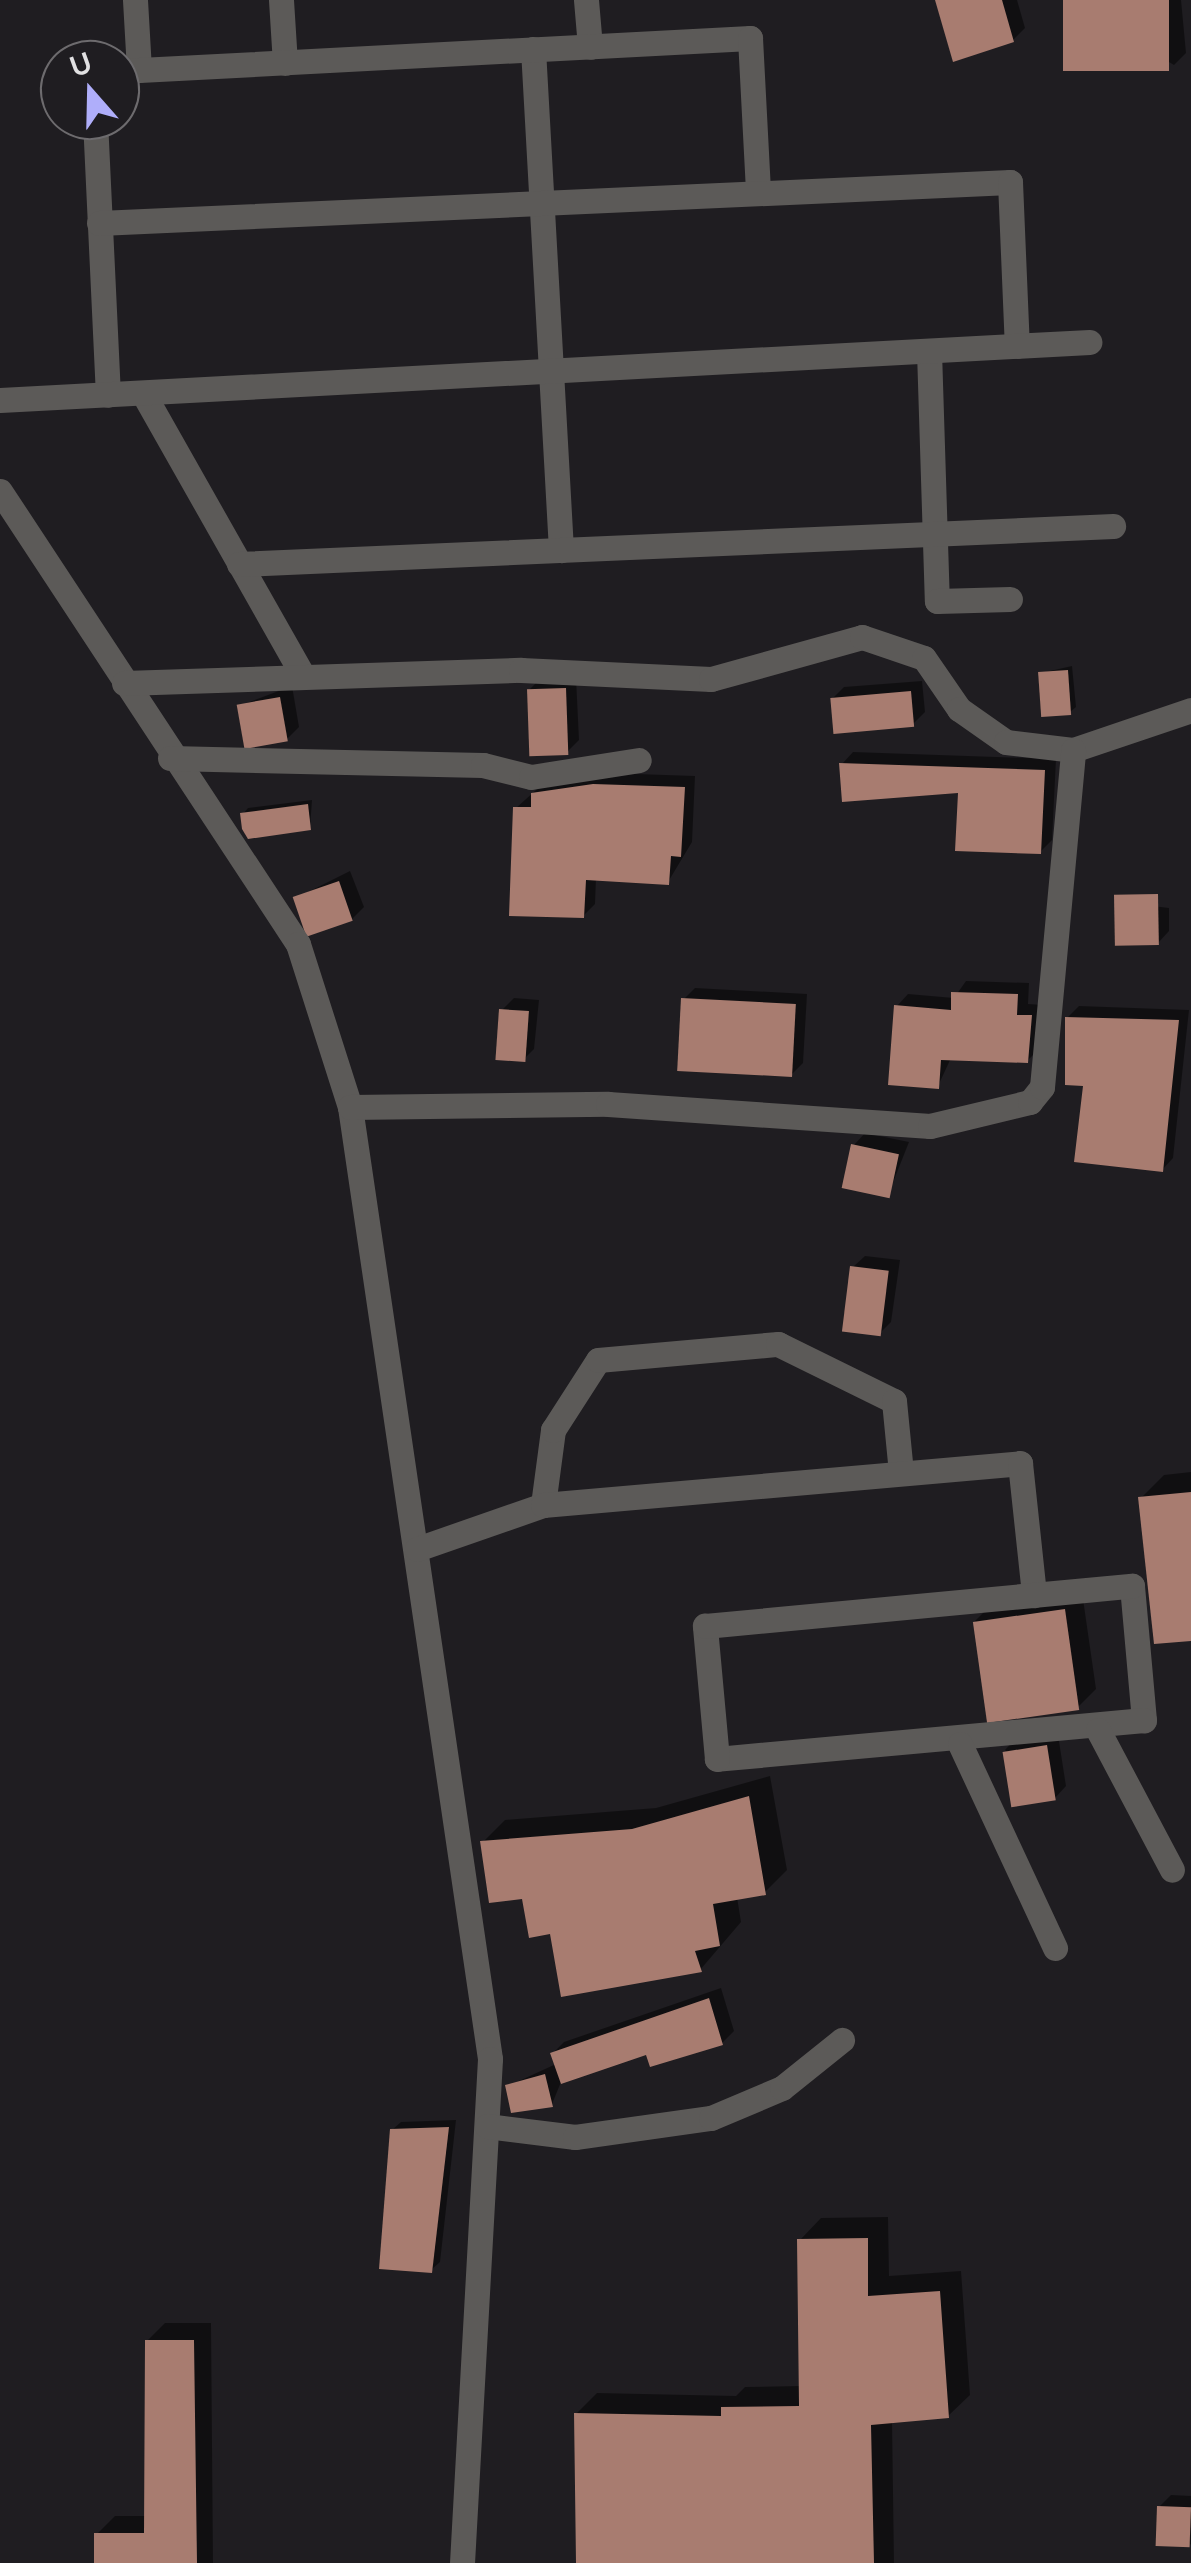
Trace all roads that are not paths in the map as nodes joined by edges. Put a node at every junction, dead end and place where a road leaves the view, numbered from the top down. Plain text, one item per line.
1 (135, 0) edge
2 (282, 0) edge
3 (586, 0) edge
4 (132, 40) edge
5 (590, 47) junction
6 (534, 49) junction
7 (285, 62) junction
8 (140, 69) edge
9 (95, 140) edge
10 (758, 194) junction
11 (542, 203) junction
12 (99, 223) junction
13 (1090, 342) dead end
14 (1017, 346) junction
15 (929, 351) junction
16 (551, 371) junction
17 (143, 393) junction
18 (108, 394) junction
19 (0, 400) edge
20 (0, 491) edge
21 (1113, 526) dead end
22 (934, 534) junction
23 (561, 550) junction
24 (239, 564) junction
25 (1010, 599) dead end
26 (304, 677) junction
27 (124, 683) junction
28 (1191, 710) edge
29 (1073, 750) junction
30 (170, 758) junction
31 (639, 760) dead end
32 (350, 1107) junction
33 (901, 1473) junction
34 (543, 1504) junction
35 (417, 1549) junction
36 (1034, 1594) junction
37 (1098, 1730) junction
38 (960, 1744) junction
39 (1172, 1870) dead end
40 (1055, 1948) dead end
41 (842, 2040) dead end
42 (487, 2126) junction
43 (462, 2563) edge

1 - 4 street
2 - 7 street
3 - 5 street
5 - 6 street
5 - 10 street
6 - 7 street
6 - 11 street
7 - 8 street
9 - 12 street
10 - 11 street
10 - 14 street
11 - 12 street
11 - 16 street
12 - 18 street
13 - 14 street
14 - 15 street
15 - 16 street
15 - 22 street
16 - 17 street
16 - 23 street
17 - 18 street
17 - 24 street
18 - 19 street
20 - 27 street
21 - 22 street
22 - 23 street
22 - 25 street
23 - 24 street
24 - 26 street
26 - 27 street
26 - 29 street
27 - 30 street
28 - 29 street
29 - 32 street
30 - 31 street
30 - 32 street
32 - 35 street
33 - 34 street
33 - 34 street
33 - 36 street
34 - 35 street
35 - 42 street
36 - 37 street
36 - 38 street
37 - 38 street
37 - 39 street
38 - 40 street
41 - 42 street
42 - 43 street

